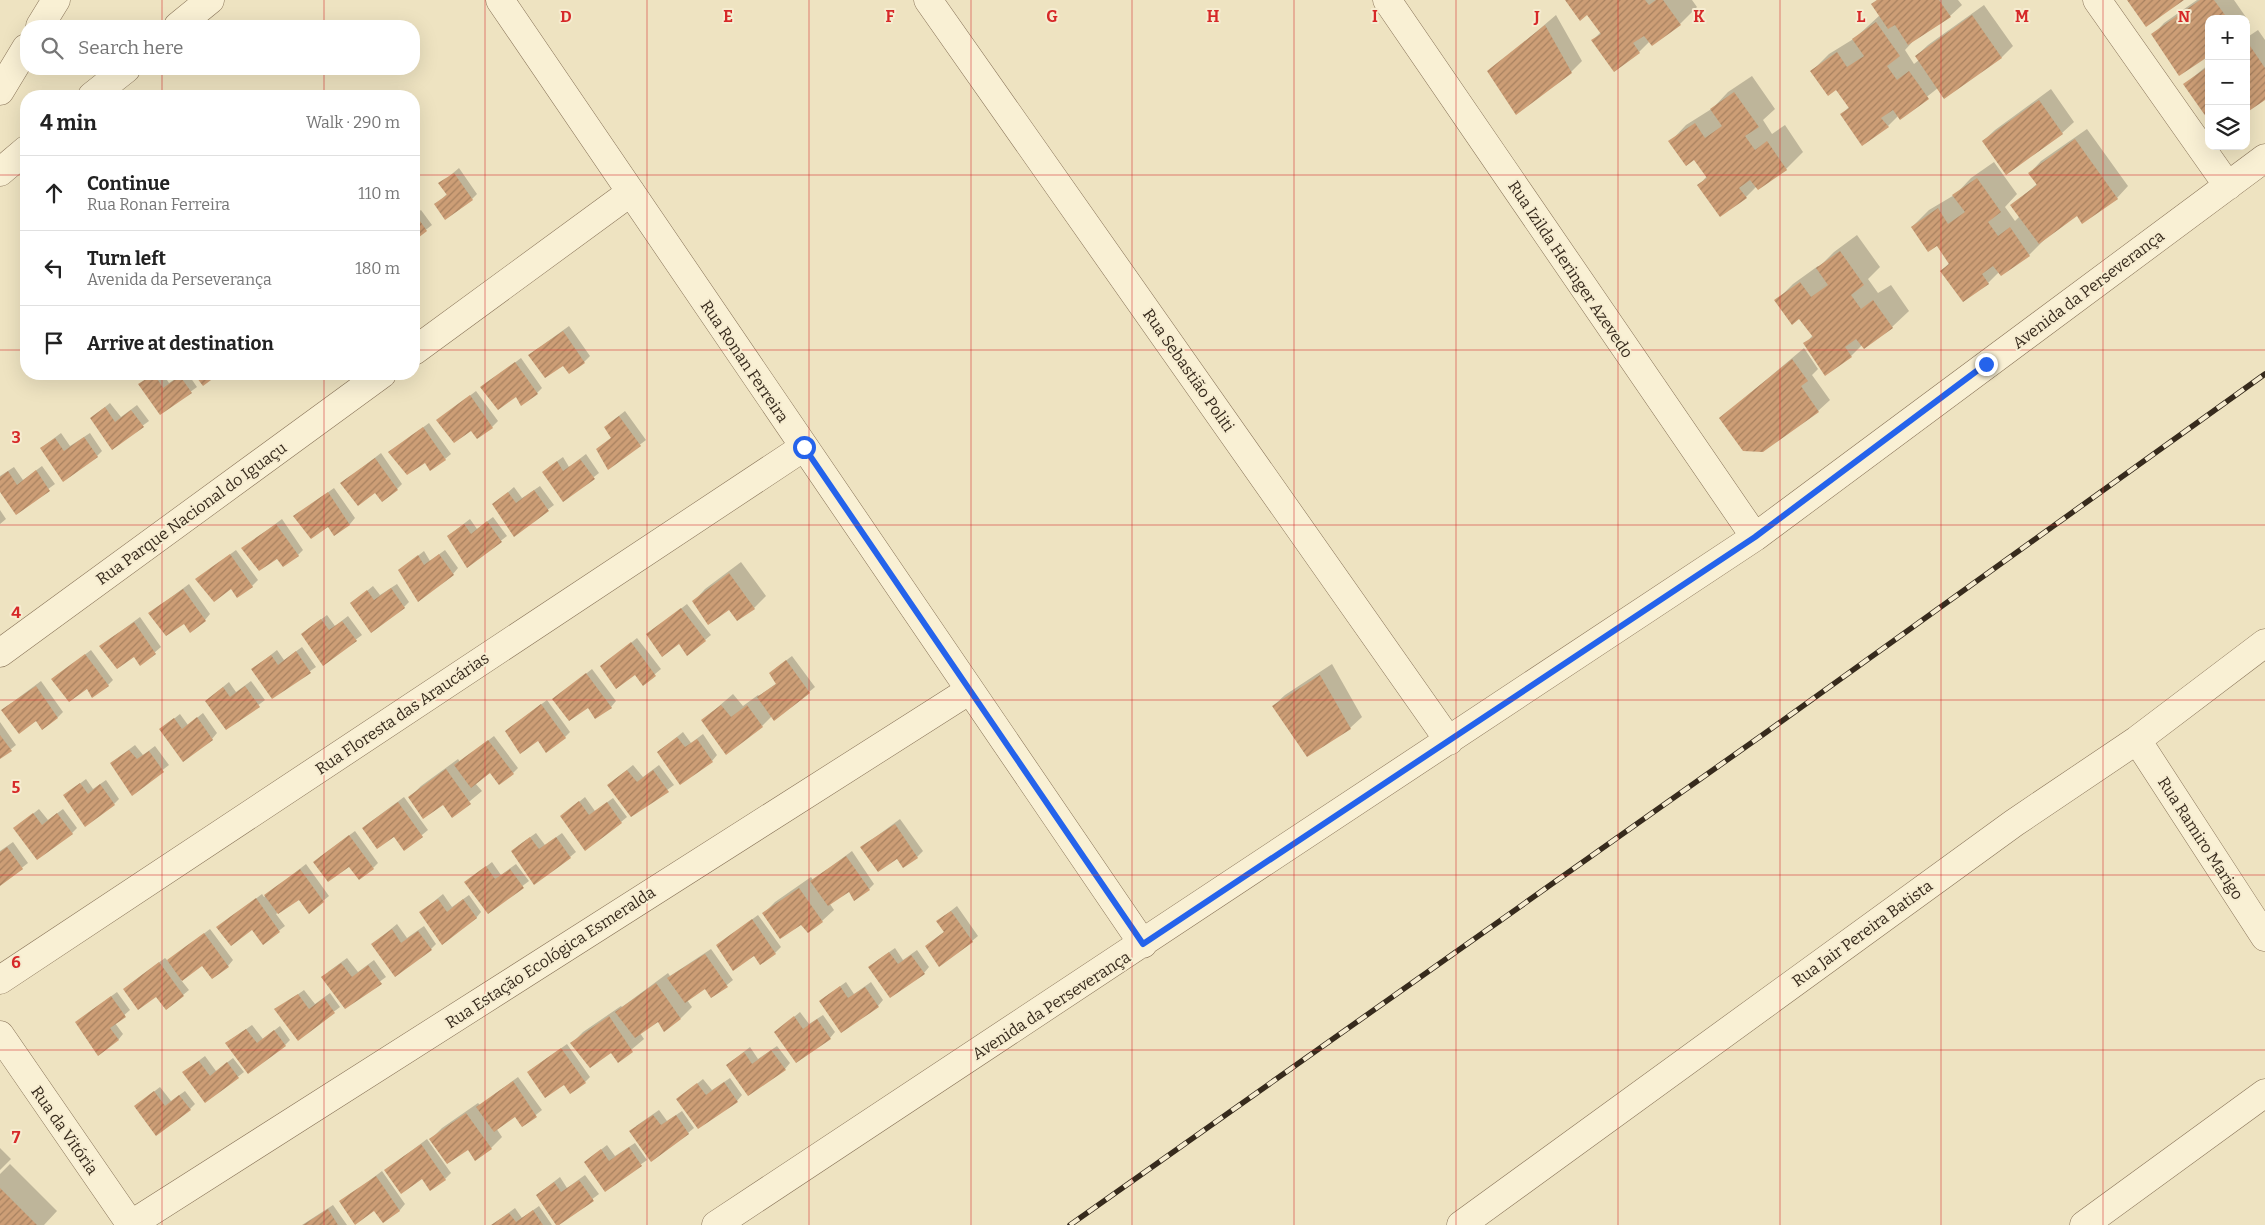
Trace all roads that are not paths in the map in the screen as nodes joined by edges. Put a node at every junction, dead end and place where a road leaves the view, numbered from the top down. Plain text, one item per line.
1 (56, 0) edge
2 (500, 0) edge
3 (928, 0) edge
4 (1388, 0) edge
5 (2097, 0) edge
6 (208, 1) edge
7 (44, 20) edge
8 (185, 20) edge
9 (20, 58) edge
10 (118, 75) edge
11 (100, 90) edge
12 (0, 91) edge
13 (20, 155) edge
14 (2265, 158) edge
15 (0, 172) edge
16 (2228, 186) junction
17 (631, 192) junction
18 (420, 347) edge
19 (374, 380) edge
20 (804, 447) junction
21 (1755, 537) junction
22 (2265, 642) edge
23 (0, 653) edge
24 (970, 690) junction
25 (2137, 740) junction
26 (1449, 741) junction
27 (2265, 937) edge
28 (1143, 944) junction
29 (0, 980) edge
30 (0, 1035) edge
31 (2265, 1093) edge
32 (131, 1225) edge
33 (716, 1225) edge
34 (1461, 1225) edge
35 (2084, 1225) edge

1 - 7 street
2 - 17 street, Rua Ronan Ferreira
3 - 26 street, Rua Sebastião Politi
4 - 21 street, Rua Izilda Heringer Azevedo
5 - 16 street
6 - 8 street
9 - 12 street
10 - 11 street
13 - 15 street
14 - 16 street, Avenida da Perseverança
16 - 21 street, Avenida da Perseverança
17 - 18 street
17 - 20 street, Rua Ronan Ferreira
19 - 23 street, Rua Parque Nacional do Iguaçu
20 - 24 street, Rua Ronan Ferreira
20 - 29 street, Rua Floresta das Araucárias
21 - 26 street, Avenida da Perseverança
22 - 25 street, Rua Jair Pereira Batista
24 - 28 street, Rua Ronan Ferreira
24 - 32 street, Rua Estação Ecológica Esmeralda
25 - 27 street, Rua Ramiro Marigo
25 - 34 street, Rua Jair Pereira Batista
26 - 28 street, Avenida da Perseverança
28 - 33 street, Avenida da Perseverança
30 - 32 street, Rua da Vitória
31 - 35 street

